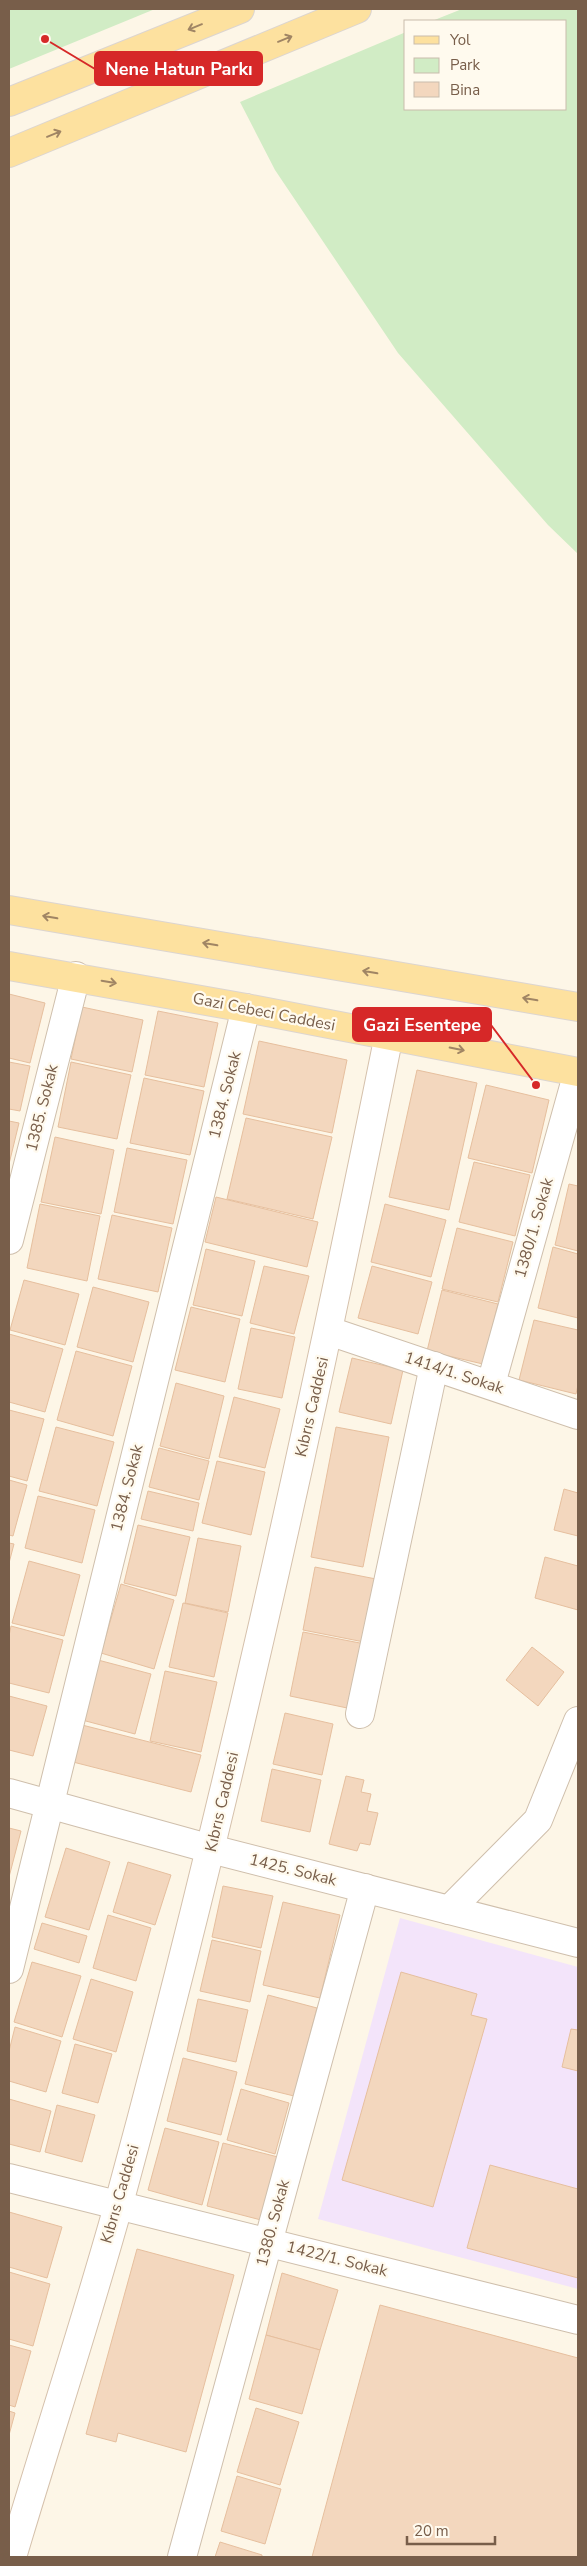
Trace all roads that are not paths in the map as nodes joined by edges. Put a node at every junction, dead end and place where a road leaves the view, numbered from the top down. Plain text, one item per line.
1 (240, 9) edge
2 (357, 9) edge
3 (9, 102) edge
4 (9, 153) edge
5 (9, 910) edge
6 (9, 966) edge
7 (76, 976) junction
8 (578, 1007) edge
9 (246, 1008) junction
10 (389, 1035) junction
11 (578, 1072) edge
12 (9, 1240) edge
13 (329, 1331) junction
14 (434, 1366) junction
15 (490, 1384) junction
16 (578, 1415) edge
17 (360, 1714) dead end
18 (578, 1721) edge
19 (9, 1793) edge
20 (49, 1806) junction
21 (211, 1849) junction
22 (365, 1888) junction
23 (449, 1910) junction
24 (578, 1943) edge
25 (9, 1969) edge
26 (9, 2178) edge
27 (118, 2206) junction
28 (268, 2241) junction
29 (578, 2320) edge
30 (12, 2557) edge
31 (182, 2557) edge

1 -> 3 main road
4 -> 2 main road
8 -> 5 main road
6 - 7 main road, Gazi Cebeci Caddesi
7 -> 9 main road, Gazi Cebeci Caddesi
7 - 12 street, 1385. Sokak
9 - 10 main road, Gazi Cebeci Caddesi
9 - 20 street, 1384. Sokak
10 -> 11 main road, Gazi Cebeci Caddesi
10 - 13 street, Kıbrıs Caddesi
11 - 15 street, 1380/1. Sokak
13 - 14 street, 1414/1. Sokak
13 - 21 street, Kıbrıs Caddesi
14 - 15 street, 1414/1. Sokak
14 - 17 street
15 - 16 street, 1414/1. Sokak
18 - 23 street
19 - 20 street, 1425. Sokak
20 - 21 street, 1425. Sokak
20 - 25 street, 1384. Sokak
21 - 22 street, 1425. Sokak
21 - 27 street, Kıbrıs Caddesi
22 - 23 street, 1425. Sokak
22 - 28 street, 1380. Sokak
23 - 24 street, 1425. Sokak
26 - 27 street, 1422/1. Sokak
27 - 28 street, 1422/1. Sokak
27 - 30 street, Kıbrıs Caddesi
28 - 29 street, 1422/1. Sokak
28 - 31 street, 1380. Sokak

